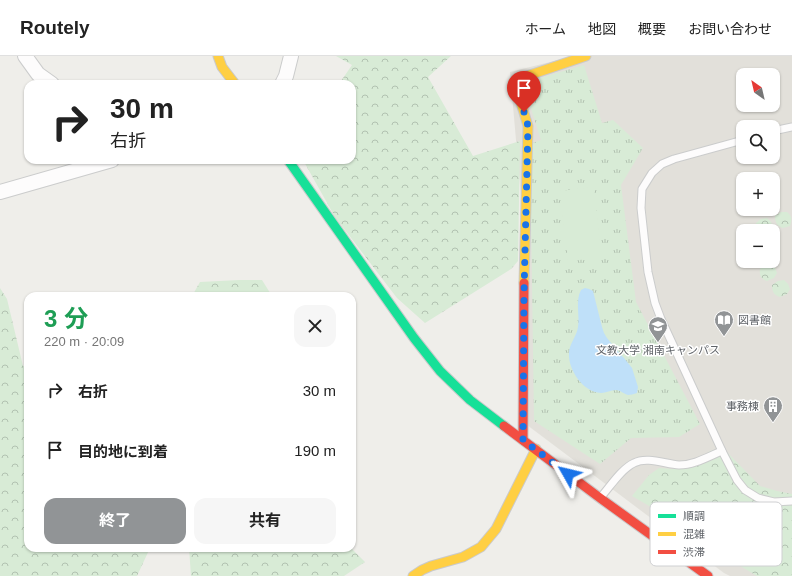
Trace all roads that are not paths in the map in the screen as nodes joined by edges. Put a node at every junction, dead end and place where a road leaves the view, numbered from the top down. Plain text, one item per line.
1 (26, 56) edge
2 (218, 56) edge
3 (291, 56) edge
4 (586, 56) edge
5 (46, 80) edge
6 (232, 80) edge
7 (284, 80) edge
8 (792, 127) edge
9 (780, 130) edge
10 (736, 142) edge
11 (98, 164) edge
12 (291, 164) edge
13 (0, 192) edge
14 (523, 440) junction
15 (536, 449) junction
16 (722, 451) junction
17 (600, 498) junction
18 (792, 501) edge
19 (650, 534) edge
20 (694, 566) edge
21 (424, 573) edge
22 (413, 576) edge
23 (708, 576) edge

1 - 5 street
2 - 6 street
3 - 7 street
4 - 14 street
8 - 9 lane
10 - 16 lane
11 - 13 street
12 - 14 street
14 - 15 street
15 - 17 street
15 - 21 street
16 - 17 lane
16 - 18 lane
17 - 19 street
20 - 23 street
21 - 22 street

